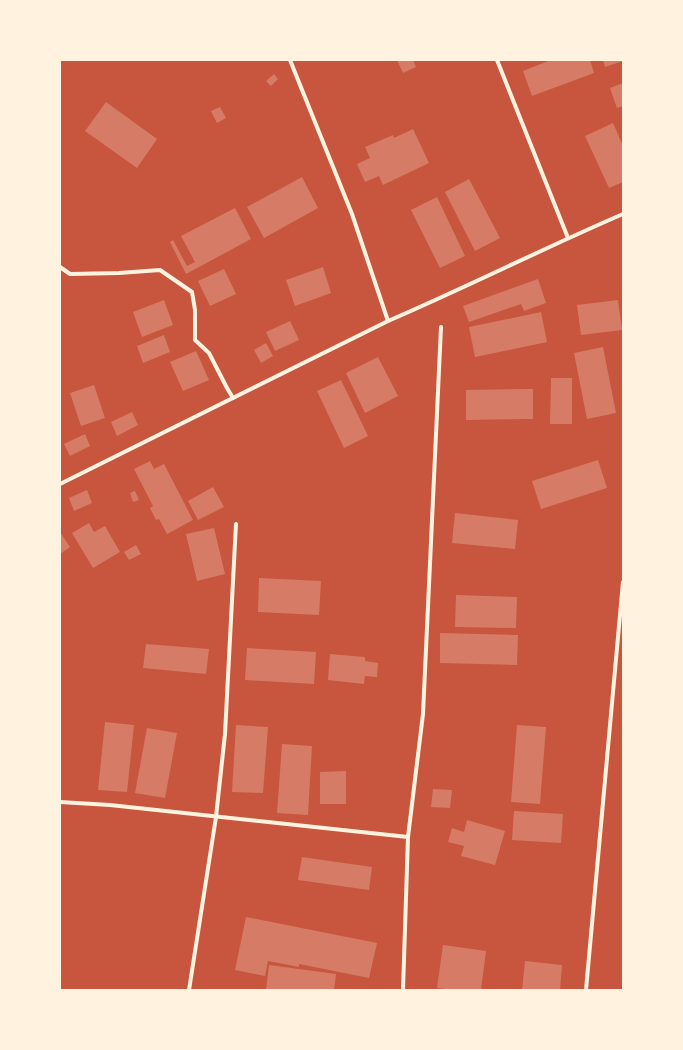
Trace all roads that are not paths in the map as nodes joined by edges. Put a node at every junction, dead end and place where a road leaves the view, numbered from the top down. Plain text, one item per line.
1 (290, 60) edge
2 (497, 60) edge
3 (623, 214) edge
4 (568, 238) junction
5 (60, 267) edge
6 (388, 321) junction
7 (441, 327) dead end
8 (233, 398) junction
9 (60, 484) edge
10 (236, 524) dead end
11 (623, 582) edge
12 (60, 802) edge
13 (216, 817) junction
14 (408, 837) junction
15 (189, 990) edge
16 (403, 990) edge
17 (586, 990) edge

1 - 6 street
2 - 4 street
3 - 4 street
4 - 6 street
5 - 8 street
6 - 8 street
7 - 14 street
8 - 9 street
10 - 13 street
11 - 17 street
12 - 13 street
13 - 14 street
13 - 15 street
14 - 16 street

